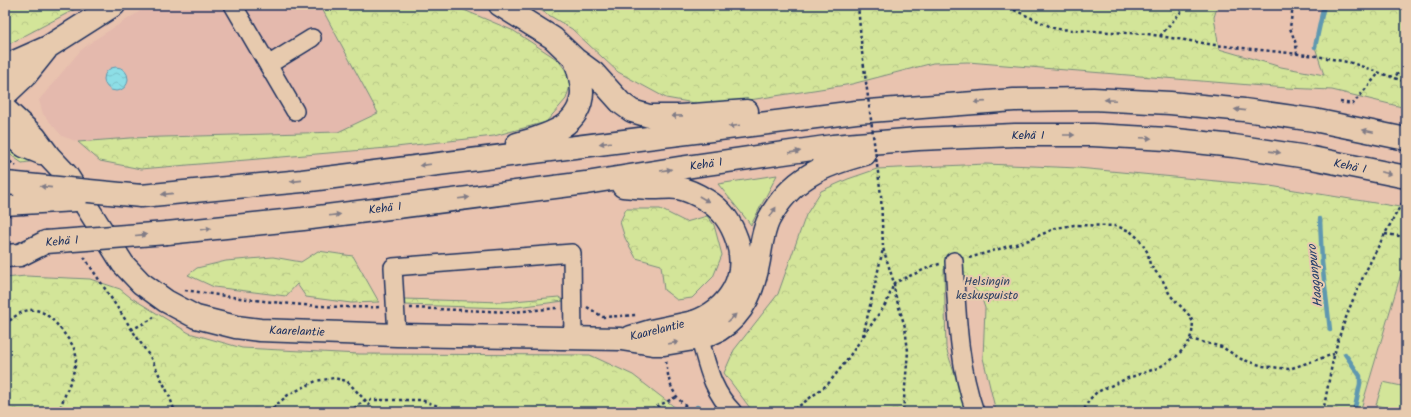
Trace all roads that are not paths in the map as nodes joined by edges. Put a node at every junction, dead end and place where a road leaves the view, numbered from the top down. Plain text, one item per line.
1 (114, 5) edge
2 (233, 5) edge
3 (500, 5) edge
4 (312, 38) dead end
5 (48, 47) junction
6 (575, 59) junction
7 (268, 65) junction
8 (5, 69) edge
9 (5, 95) edge
10 (5, 109) edge
11 (295, 112) dead end
12 (856, 112) junction
13 (5, 132) edge
14 (918, 139) junction
15 (1406, 139) edge
16 (49, 156) junction
17 (464, 160) junction
18 (1406, 177) edge
19 (6, 182) edge
20 (586, 183) junction
21 (141, 196) junction
22 (14, 204) edge
23 (46, 242) junction
24 (5, 243) edge
25 (5, 256) edge
26 (954, 261) road end
27 (697, 330) junction
28 (397, 335) junction
29 (573, 340) junction
30 (621, 340) junction
31 (733, 412) edge
32 (975, 412) edge

1 - 5 main road
2 - 7 street
3 - 6 main road
4 - 7 street
5 - 8 main road
5 - 9 main road
12 -> 6 main road
6 - 17 main road
7 - 11 street
10 - 16 main road, Kaarelantie
15 -> 12 main road
12 -> 17 main road
13 - 16 main road, Kaarelantie
14 -> 18 main road, Kehä I
20 -> 14 main road, Kehä I
27 -> 14 main road
16 - 28 main road, Kaarelantie
17 -> 21 main road
21 -> 19 main road, bridge
23 -> 20 main road, Kehä I, bridge
20 -> 27 main road
21 - 22 main road, bridge
23 - 24 main road, Kehä I
23 - 25 main road
26 - 32 street
27 - 30 main road, Kaarelantie
30 -> 27 main road, Kaarelantie
27 - 31 street
28 - 29 main road, Kaarelantie
28 - 29 street
29 - 30 main road, Kaarelantie

